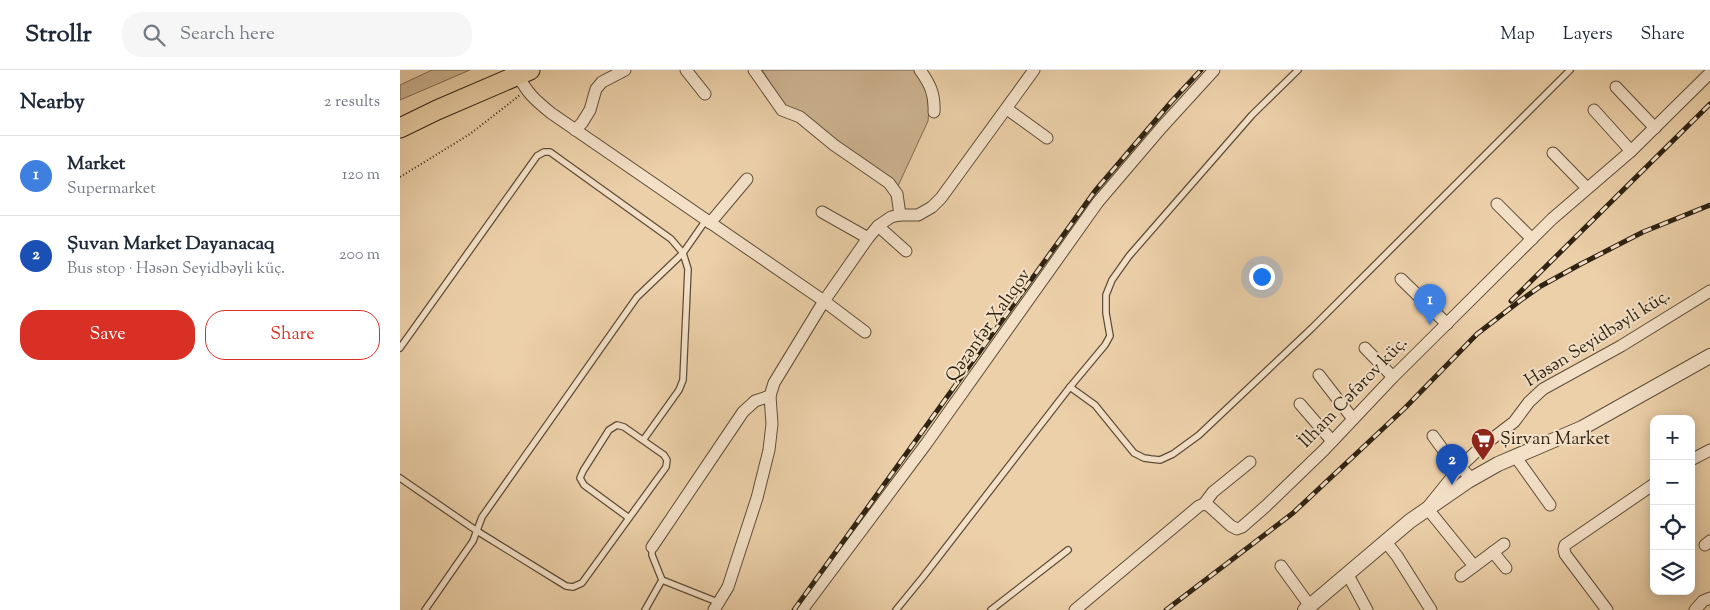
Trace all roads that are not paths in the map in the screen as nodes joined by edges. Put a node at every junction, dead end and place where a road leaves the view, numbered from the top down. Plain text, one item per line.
1 (498, 70) edge
2 (625, 70) edge
3 (686, 70) edge
4 (754, 70) edge
5 (920, 70) edge
6 (1034, 70) edge
7 (1214, 70) edge
8 (1298, 70) edge
9 (1570, 70) edge
10 (1710, 73) edge
11 (525, 79) edge
12 (1616, 87) dead end
13 (704, 94) dead end
14 (1007, 109) junction
15 (1594, 110) dead end
16 (934, 112) dead end
17 (400, 114) edge
18 (400, 128) edge
19 (1655, 128) junction
20 (575, 130) junction
21 (1047, 138) dead end
22 (1631, 151) junction
23 (1553, 153) dead end
24 (747, 179) dead end
25 (1587, 188) junction
26 (1497, 204) dead end
27 (822, 212) dead end
28 (900, 215) junction
29 (708, 222) junction
30 (878, 226) junction
31 (868, 238) junction
32 (1532, 239) junction
33 (906, 251) dead end
34 (683, 252) junction
35 (1401, 279) dead end
36 (1710, 291) edge
37 (824, 300) junction
38 (1447, 324) junction
39 (864, 332) dead end
40 (400, 348) edge
41 (1364, 348) dead end
42 (1709, 358) edge
43 (1318, 375) dead end
44 (1393, 377) junction
45 (1070, 387) junction
46 (770, 396) junction
47 (1300, 404) dead end
48 (1353, 419) junction
49 (1432, 436) dead end
50 (644, 440) junction
51 (1332, 441) junction
52 (1710, 450) edge
53 (1515, 456) junction
54 (1695, 458) edge
55 (1250, 462) dead end
56 (1460, 467) junction
57 (400, 478) edge
58 (1472, 479) junction
59 (1650, 487) edge
60 (1204, 504) junction
61 (1550, 505) dead end
62 (1427, 508) junction
63 (629, 518) junction
64 (477, 531) junction
65 (1386, 542) junction
66 (1504, 544) dead end
67 (652, 548) joint
68 (1068, 550) dead end
69 (1493, 552) junction
70 (1281, 566) dead end
71 (1474, 566) junction
72 (1506, 568) dead end
73 (1348, 575) junction
74 (1461, 576) dead end
75 (662, 580) junction
76 (1710, 598) edge
77 (717, 606) edge
78 (1307, 608) edge
79 (425, 610) edge
80 (645, 610) edge
81 (802, 610) edge
82 (896, 610) edge
83 (991, 610) edge
84 (1075, 610) edge
85 (1368, 610) edge
86 (1430, 610) edge
87 (1607, 610) edge
88 (1695, 610) edge

1 - 17 highway
2 - 20 street
3 - 13 street
4 - 28 street
5 - 16 street
6 - 14 street
7 - 81 street, Qəzənfər Xalıqov
8 - 45 lane
9 - 45 lane
10 - 19 street, İlham Cəfərov küç.
11 - 18 highway
11 - 20 street
12 - 19 street
14 - 21 street
14 - 28 street
15 - 22 street
19 - 22 street, İlham Cəfərov küç.
20 - 29 street
22 - 25 street, İlham Cəfərov küç.
23 - 25 street
24 - 29 street
25 - 32 street, İlham Cəfərov küç.
26 - 32 street
27 - 31 street
28 - 30 street
29 - 34 lane
29 - 37 street
30 - 31 street
30 - 33 street
31 - 37 street
32 - 38 street, İlham Cəfərov küç.
34 - 40 lane
34 - 50 lane
34 - 64 lane
35 - 38 street
36 - 56 street, Həsən Seyidbəyli küç.
37 - 39 street
37 - 46 street
38 - 44 street, İlham Cəfərov küç.
41 - 44 street
42 - 53 street
43 - 48 street
44 - 48 street, İlham Cəfərov küç.
45 - 82 lane
46 - 67 street
46 - 77 street
47 - 51 street
48 - 51 street, İlham Cəfərov küç.
49 - 56 street
50 - 63 lane
50 - 63 lane
51 - 60 street, İlham Cəfərov küç.
52 - 54 street
53 - 58 street
53 - 61 street
55 - 60 street
56 - 58 street
56 - 62 street, Həsən Seyidbəyli küç.
57 - 64 lane
58 - 62 street
59 - 87 street
60 - 84 street
62 - 65 street
62 - 71 street
63 - 64 lane
64 - 79 lane
65 - 73 street
65 - 86 street
66 - 69 street
67 - 75 lane
68 - 83 lane
69 - 71 street
69 - 72 street
70 - 78 street
71 - 74 street
73 - 78 street
73 - 85 street
75 - 77 lane
75 - 80 lane
76 - 88 street

